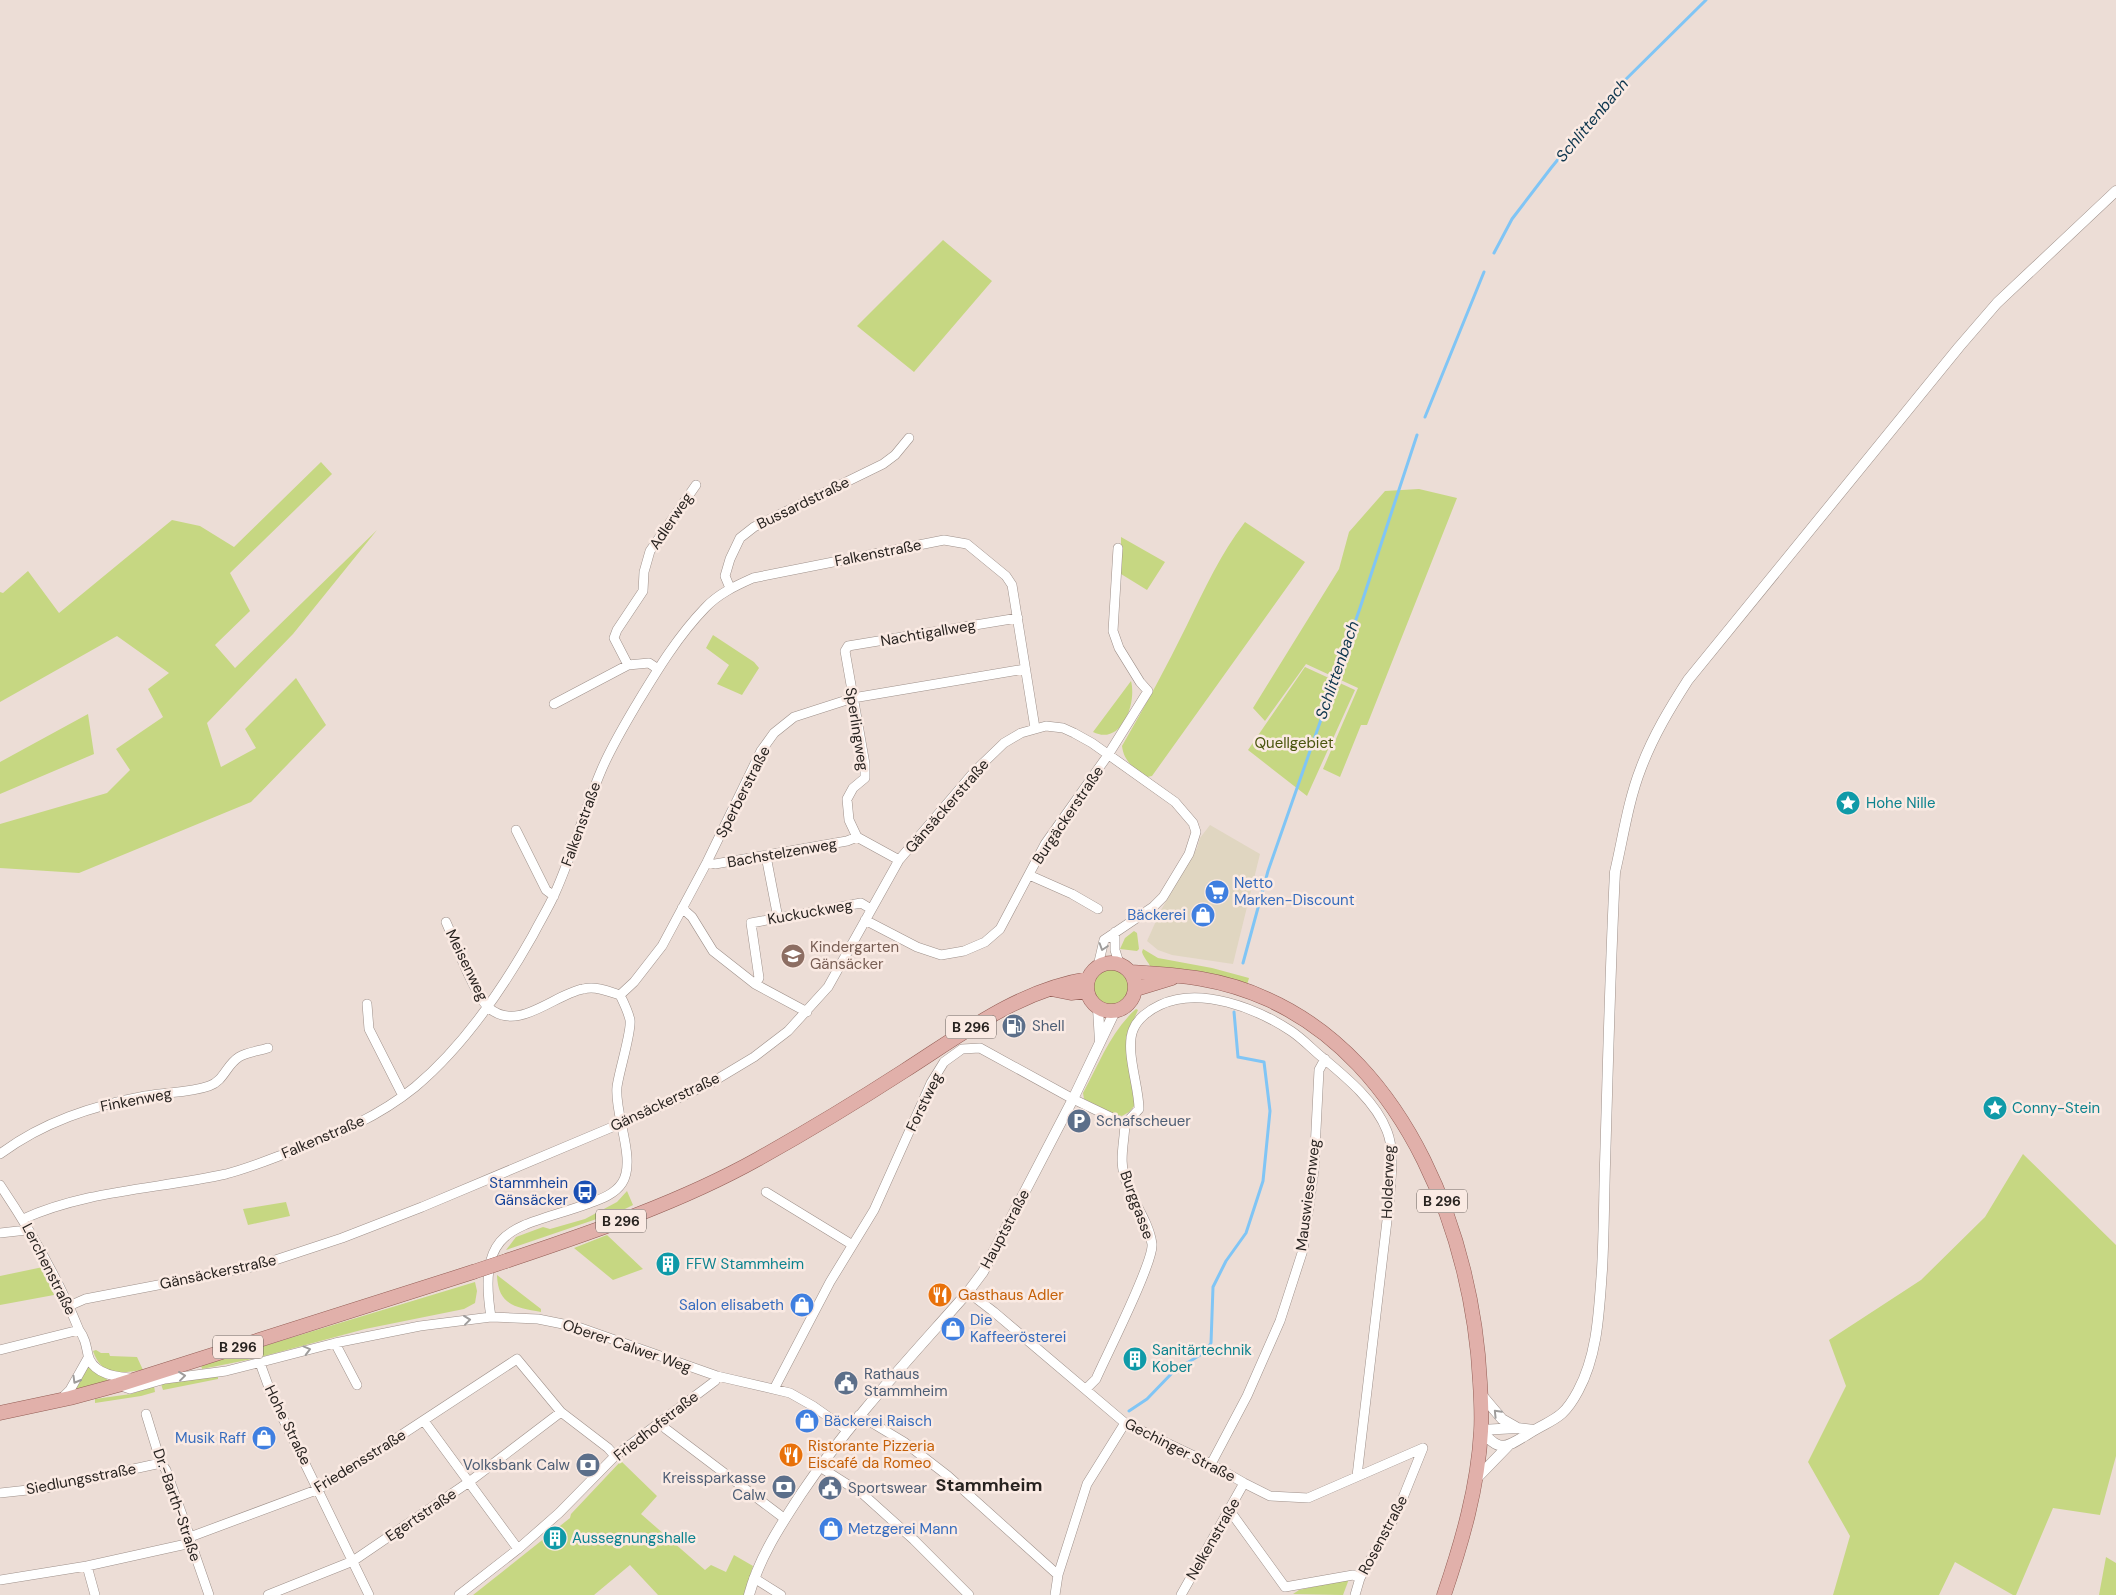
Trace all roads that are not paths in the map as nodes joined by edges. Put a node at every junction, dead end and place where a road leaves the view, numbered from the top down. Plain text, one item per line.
1 (2116, 191) edge
2 (909, 438) dead end
3 (696, 486) dead end
4 (1118, 548) dead end
5 (730, 588) junction
6 (1018, 618) junction
7 (845, 655) joint
8 (628, 666) junction
9 (658, 669) junction
10 (1025, 669) junction
11 (853, 698) junction
12 (554, 704) dead end
13 (1035, 728) junction
14 (1108, 755) junction
15 (516, 830) dead end
16 (857, 837) junction
17 (766, 856) junction
18 (899, 860) junction
19 (707, 862) junction
20 (1029, 875) junction
21 (554, 896) junction
22 (682, 908) junction
23 (871, 908) junction
24 (1098, 909) dead end
25 (778, 918) junction
26 (865, 920) junction
27 (446, 922) dead end
28 (1115, 932) junction
29 (1119, 964) junction
30 (1098, 966) junction
31 (1131, 972) junction
32 (1182, 975) junction
33 (755, 984) junction
34 (1088, 985) junction
35 (1136, 989) junction
36 (620, 995) junction
37 (367, 1004) dead end
38 (488, 1008) junction
39 (1098, 1008) junction
40 (1115, 1011) junction
41 (807, 1012) junction
42 (1100, 1042) junction
43 (268, 1048) dead end
44 (1324, 1060) junction
45 (403, 1096) junction
46 (1073, 1098) junction
47 (621, 1123) junction
48 (1125, 1124) junction
49 (0, 1154) edge
50 (0, 1184) edge
51 (766, 1192) dead end
52 (23, 1219) junction
53 (27, 1230) junction
54 (0, 1234) edge
55 (851, 1244) junction
56 (968, 1292) junction
57 (69, 1306) junction
58 (491, 1317) junction
59 (79, 1330) junction
60 (335, 1343) junction
61 (0, 1350) edge
62 (88, 1358) junction
63 (260, 1363) junction
64 (717, 1376) junction
65 (141, 1378) junction
66 (118, 1385) junction
67 (357, 1385) dead end
68 (774, 1389) junction
69 (1086, 1389) junction
70 (1480, 1393) junction
71 (60, 1400) junction
72 (561, 1412) junction
73 (0, 1413) edge
74 (146, 1414) dead end
75 (859, 1415) junction
76 (424, 1421) junction
77 (661, 1421) junction
78 (1125, 1423) junction
79 (1517, 1428) junction
80 (847, 1430) junction
81 (1482, 1430) junction
82 (1534, 1430) junction
83 (1508, 1446) junction
84 (1423, 1448) joint
85 (615, 1456) junction
86 (161, 1463) junction
87 (1211, 1464) junction
88 (820, 1467) junction
89 (1357, 1476) junction
90 (1476, 1479) junction
91 (469, 1482) junction
92 (1244, 1483) junction
93 (319, 1489) junction
94 (0, 1493) edge
95 (1230, 1511) junction
96 (785, 1519) junction
97 (190, 1540) junction
98 (518, 1549) junction
99 (353, 1562) junction
100 (87, 1566) junction
101 (1058, 1575) junction
102 (754, 1578) junction
103 (1360, 1578) junction
104 (0, 1580) edge
105 (1282, 1591) edge
106 (95, 1595) edge
107 (209, 1595) edge
108 (268, 1595) edge
109 (369, 1595) edge
110 (459, 1595) edge
111 (749, 1595) edge
112 (781, 1595) edge
113 (969, 1595) edge
114 (1055, 1595) edge
115 (1181, 1595) edge
116 (1355, 1595) edge
117 (1444, 1595) edge

1 - 82 street
2 - 5 street, Bussardstraße
3 - 8 street, Adlerweg
4 - 14 street, Burgäckerstraße
5 - 6 street, Falkenstraße
5 - 9 street, Falkenstraße
6 - 7 street, Nachtigallweg
6 - 10 street, Falkenstraße
7 - 11 street, Sperlingweg
8 - 9 street
8 - 12 street
9 - 21 street, Falkenstraße
10 - 11 street, Sperberstraße
10 - 13 street, Falkenstraße
11 - 16 street, Sperlingweg
11 - 19 street, Sperberstraße
13 - 14 street, Gänsäckerstraße
13 - 18 street, Gänsäckerstraße
14 - 20 street, Burgäckerstraße
14 - 28 street, Gänsäckerstraße
15 - 21 street
16 - 17 street, Bachstelzenweg
16 - 18 street
17 - 19 street, Bachstelzenweg
17 - 25 street
18 - 23 street, Gänsäckerstraße
19 - 22 street, Sperberstraße
20 - 24 street, Burgäckerstraße
20 - 26 street, Burgäckerstraße
21 - 38 street, Falkenstraße
22 - 33 street
22 - 36 street, Sperberstraße
23 - 25 street, Kuckuckweg
23 - 26 street, Gänsäckerstraße
25 - 33 street, Kuckuckweg
26 - 41 street, Gänsäckerstraße
27 - 38 street, Meisenweg
28 - 29 street
28 -> 30 street, Gänsäckerstraße
29 - 30 main road
29 - 31 main road
30 - 34 main road
31 - 32 main road, B 296
31 - 35 main road
32 - 35 main road, B 296
32 - 70 main road, B 296
33 - 41 street
34 - 39 main road
34 - 65 main road, B 296, bridge
35 - 40 main road
36 - 38 street
36 - 47 street
37 - 45 street
38 - 45 street, Falkenstraße
39 - 40 main road
39 - 42 street, Hauptstraße
40 - 42 street, Hauptstraße
41 - 47 street, Gänsäckerstraße
42 - 46 street, Hauptstraße
43 - 49 street, Finkenweg
44 - 48 street, Holderweg
44 - 87 street, Mauswiesenweg
44 - 89 street, Holderweg
45 - 52 street, Falkenstraße
46 - 48 street
46 - 55 street, Forstweg
46 - 56 street, Hauptstraße
47 - 57 street, Gänsäckerstraße
47 - 58 street
48 - 69 street, Burggasse
50 - 52 street, Lerchenstraße
51 - 55 street
52 - 53 street, Lerchenstraße
53 - 54 street
53 - 57 street, Lerchenstraße
55 - 68 street, Forstweg
56 - 69 street, Gechinger Straße
56 - 75 street, Hauptstraße
57 - 59 street, Lerchenstraße
60 -> 58 street, Oberer Calwer Weg
58 - 64 street, Oberer Calwer Weg
59 - 61 street
59 - 62 street, Lerchenstraße
63 -> 60 street, Oberer Calwer Weg
60 - 67 street
62 - 65 street
62 -> 71 street
66 -> 63 street, Oberer Calwer Weg
63 - 93 street, Hohe Straße
64 - 68 street, Oberer Calwer Weg
64 - 77 street, Friedhofstraße
65 - 66 main road, B 296
66 - 71 main road, B 296
68 - 80 street, Oberer Calwer Weg
69 - 78 street, Gechinger Straße
79 -> 70 street
70 - 81 main road, B 296
71 - 73 main road, B 296
72 - 76 street, Friedensstraße
72 - 85 street
72 - 91 street, Egertstraße
74 - 86 street, Dr.-Barth-Straße
75 - 80 street, Hauptstraße
75 - 101 street
76 - 91 street
76 - 93 street, Friedensstraße
77 - 85 street, Friedhofstraße
77 - 96 street
78 - 87 street, Gechinger Straße
78 - 101 street
79 - 81 street
79 - 82 street
80 - 88 street, Hauptstraße
81 - 83 street
81 - 90 main road, B 296
82 - 83 street
83 - 90 street
84 - 89 street, Gechinger Straße
84 - 103 street, Rosenstraße
85 - 98 street, Friedhofstraße
86 - 94 street, Siedlungsstraße
86 - 97 street, Dr.-Barth-Straße
87 - 92 street, Gechinger Straße
88 - 96 street, Hauptstraße
88 - 113 street
89 - 92 street, Gechinger Straße
90 - 117 main road, B 296
91 - 98 street
91 - 99 street, Egertstraße
92 - 95 street, Nelkenstraße
93 - 97 street, Friedensstraße
93 - 99 street, Hohe Straße
95 - 105 street
95 - 115 street, Nelkenstraße
96 - 102 street, Hauptstraße
97 - 100 street, Friedensstraße
97 - 107 street, Dr.-Barth-Straße
98 - 110 street, Friedhofstraße
99 - 108 street, Egertstraße
99 - 109 street, Hohe Straße
100 - 104 street, Friedensstraße
100 - 106 street
101 - 114 street
102 - 111 street, Hauptstraße
102 - 112 street
103 - 105 street
103 - 116 street, Rosenstraße

